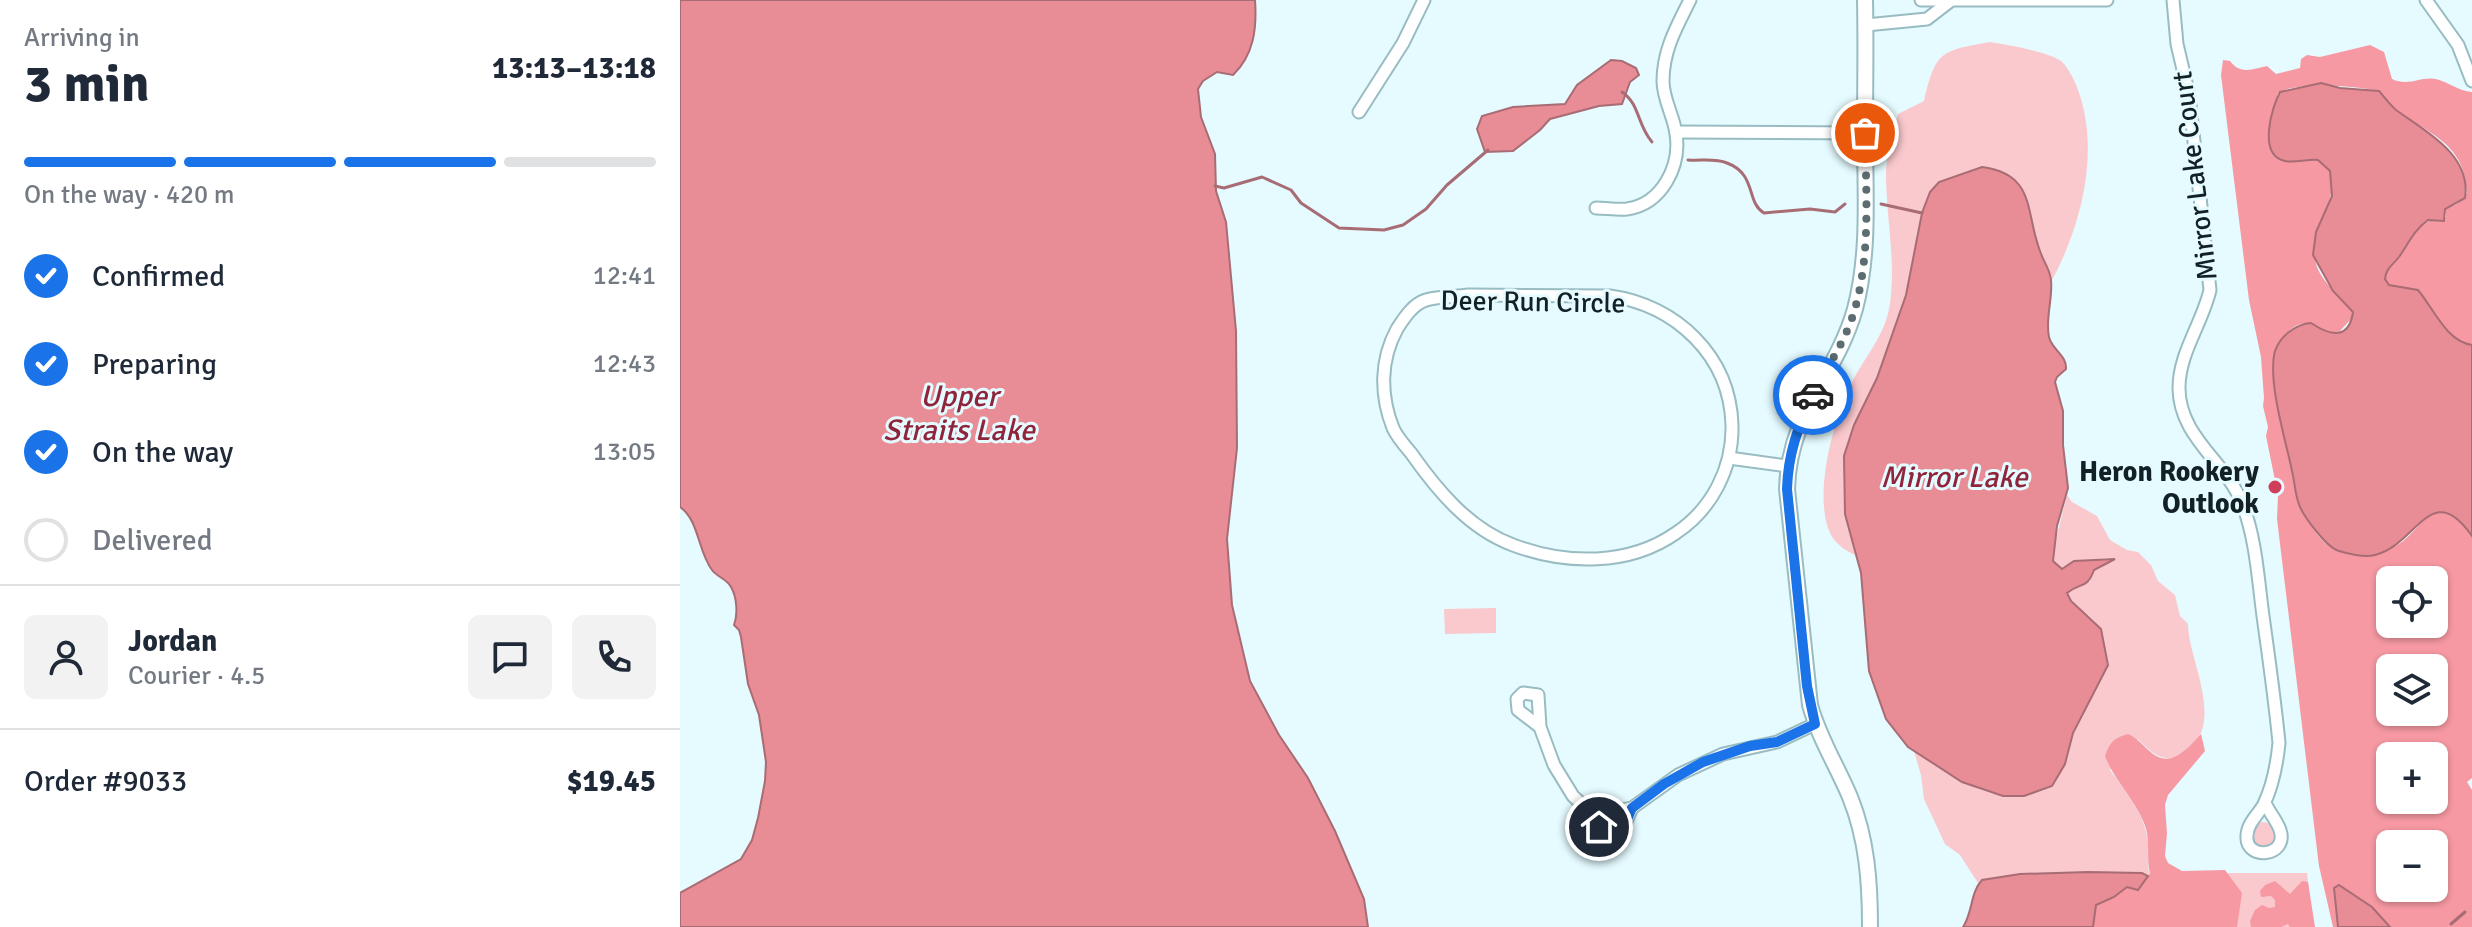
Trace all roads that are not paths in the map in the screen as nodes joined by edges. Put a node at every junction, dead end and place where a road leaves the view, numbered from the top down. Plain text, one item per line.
1 (1424, 0) edge
2 (1690, 0) edge
3 (1866, 0) edge
4 (1921, 0) edge
5 (2091, 0) edge
6 (2107, 0) edge
7 (2173, 0) edge
8 (2426, 0) edge
9 (1949, 2) edge
10 (1866, 25) junction
11 (2472, 81) edge
12 (1359, 112) dead end
13 (1676, 132) junction
14 (1865, 133) junction
15 (1596, 208) dead end
16 (1729, 458) junction
17 (1787, 466) junction
18 (1815, 724) junction
19 (1540, 727) dead end
20 (2265, 803) dead end
21 (1632, 808) junction
22 (1587, 809) junction
23 (1870, 927) edge

1 - 12 street
2 - 13 street
3 - 10 main road
4 - 9 street
5 - 6 street
5 - 9 street
7 - 20 street, Mirror Lake Court
8 - 11 street
9 - 10 street
10 - 14 main road
13 - 14 street
13 - 15 street
14 - 17 main road
16 - 16 street, Deer Run Circle
16 - 17 street
17 - 18 main road
18 - 21 street
18 - 23 main road
19 - 22 street
21 - 22 street
21 - 22 street

